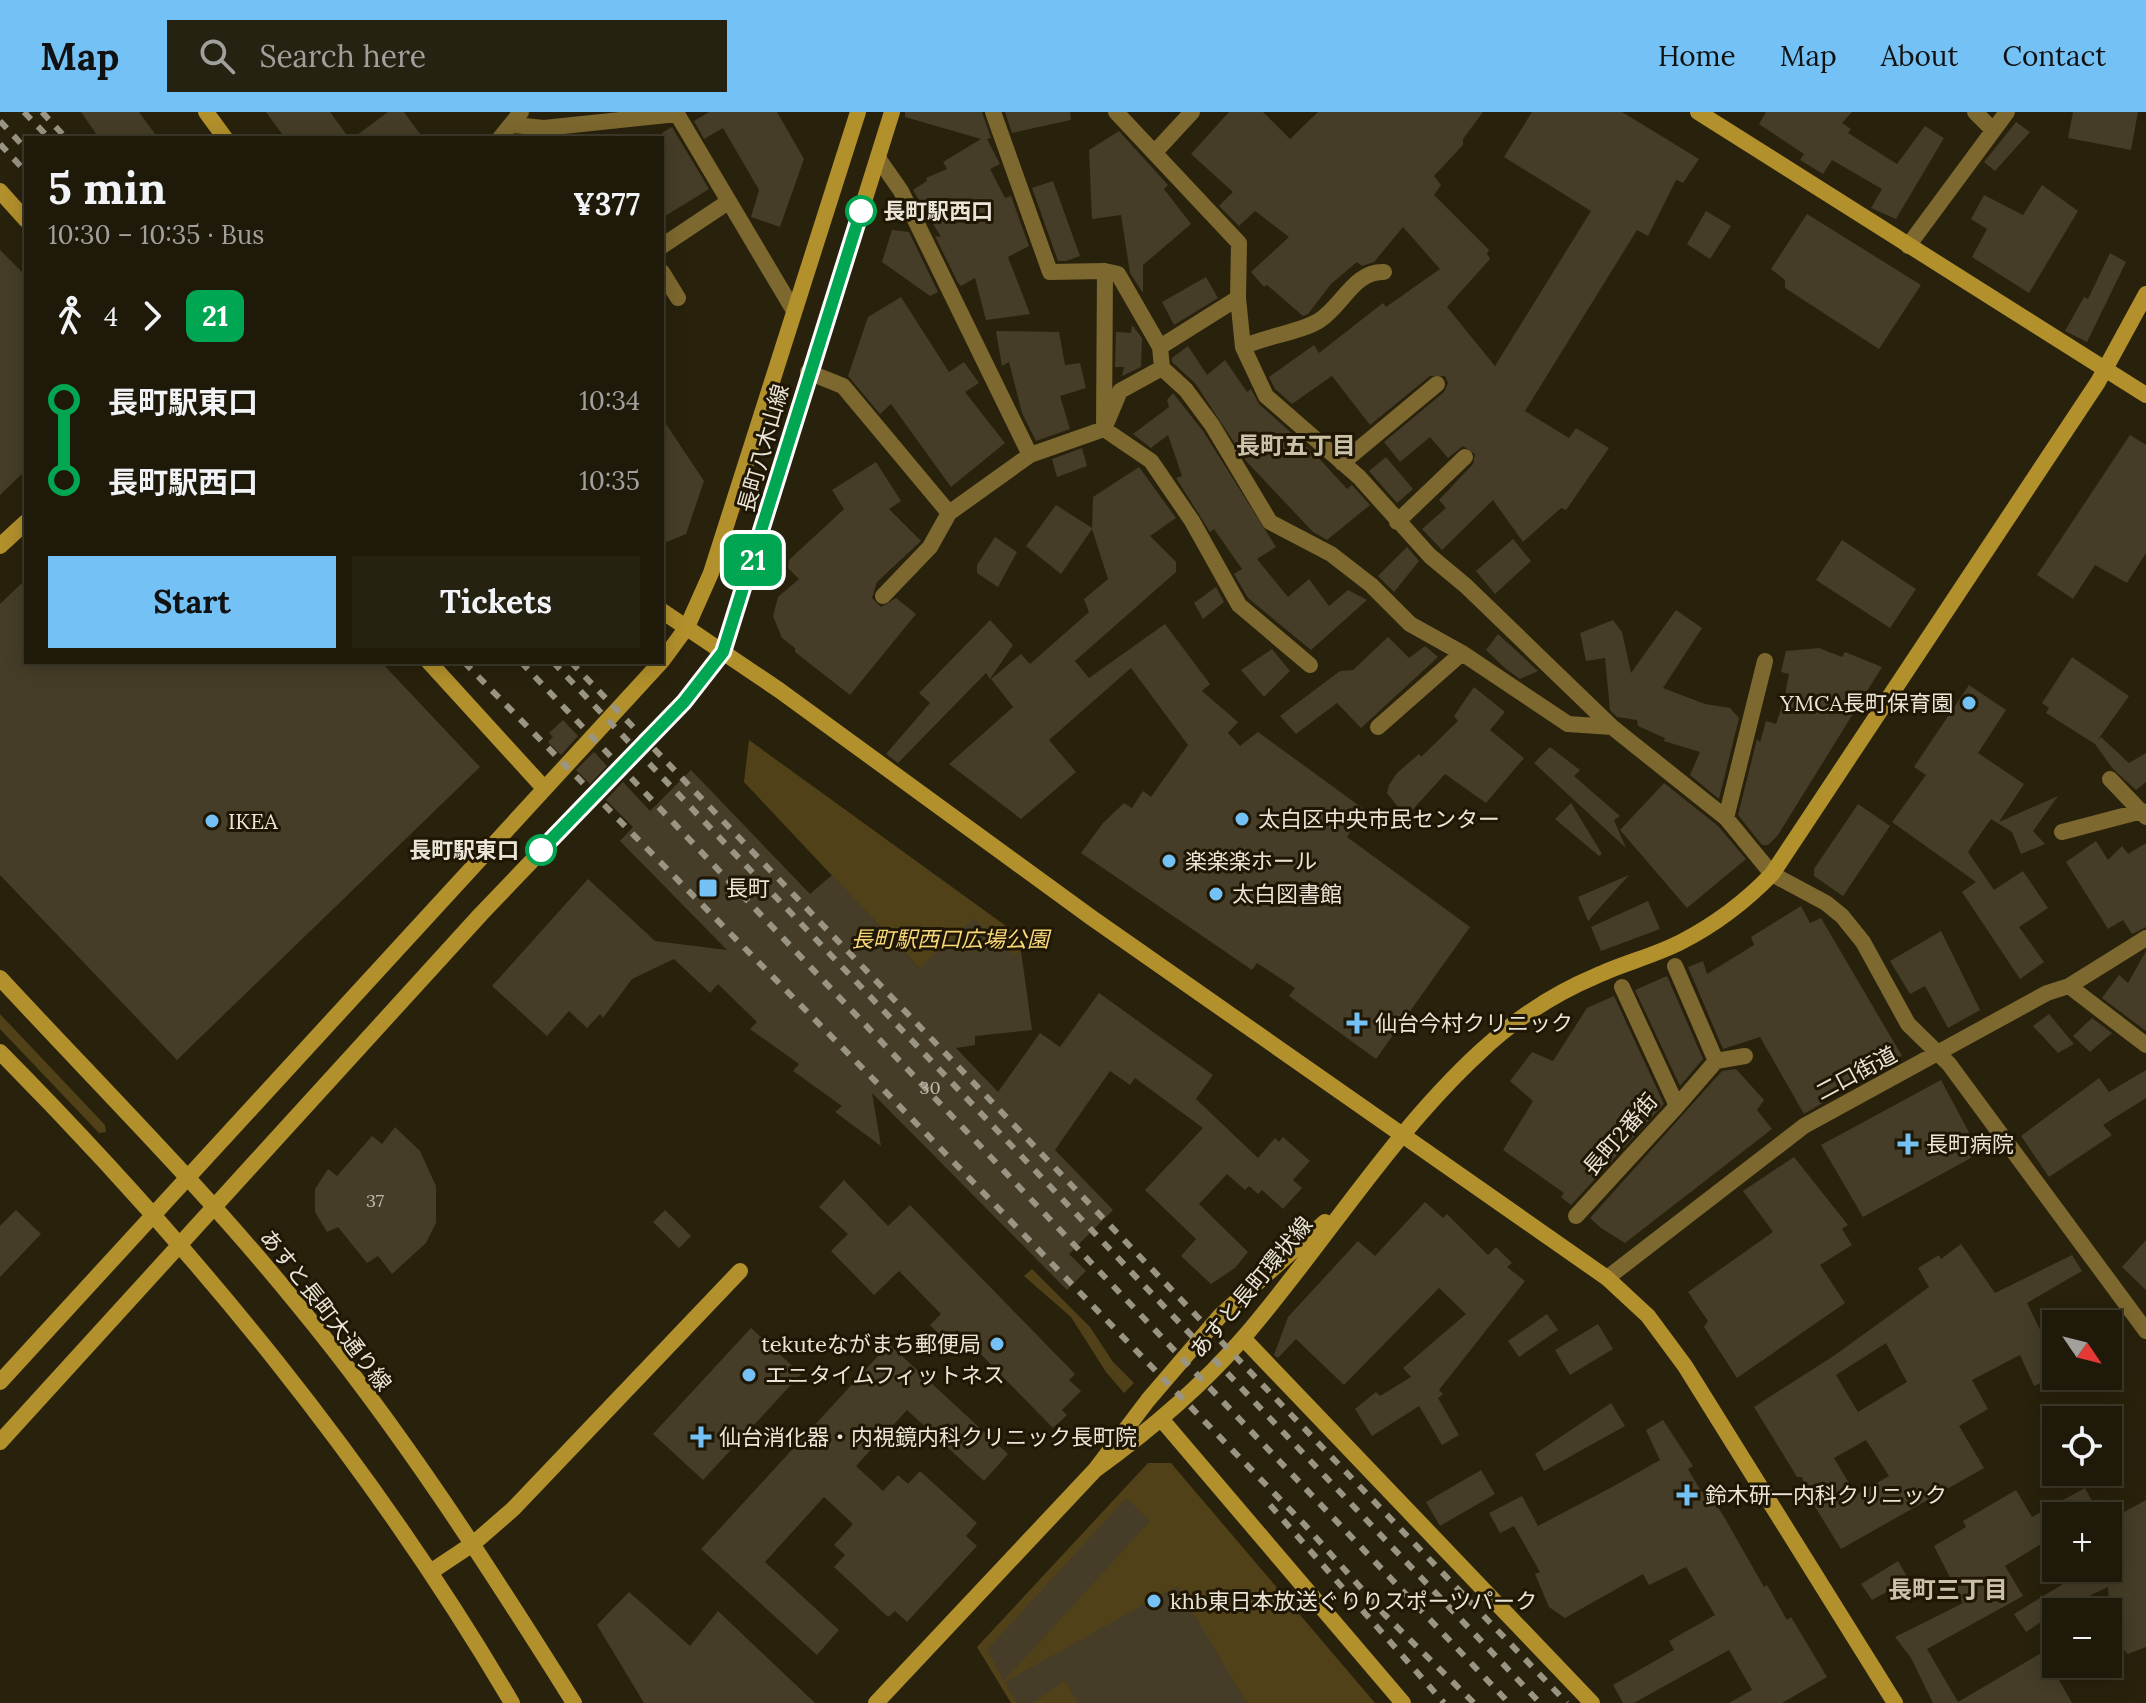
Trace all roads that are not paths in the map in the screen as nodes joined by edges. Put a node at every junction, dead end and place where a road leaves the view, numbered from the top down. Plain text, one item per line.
1 (206, 112) edge
2 (858, 112) edge
3 (892, 112) edge
4 (993, 112) edge
5 (1116, 112) edge
6 (1192, 112) edge
7 (1698, 112) edge
8 (1975, 112) edge
9 (2007, 112) edge
10 (517, 118) edge
11 (1993, 130) junction
12 (573, 132) edge
13 (224, 136) edge
14 (502, 136) edge
15 (1155, 152) junction
16 (878, 158) junction
17 (0, 191) edge
18 (728, 202) junction
19 (24, 218) edge
20 (664, 245) edge
21 (1908, 246) junction
22 (1105, 271) junction
23 (1384, 272) dead end
24 (664, 275) edge
25 (2146, 294) edge
26 (678, 298) dead end
27 (1238, 298) junction
28 (794, 311) junction
29 (1160, 347) junction
30 (1243, 347) junction
31 (1162, 368) junction
32 (2106, 369) junction
33 (808, 372) junction
34 (1437, 384) dead end
35 (2146, 395) edge
36 (1104, 429) junction
37 (1030, 455) junction
38 (1465, 457) dead end
39 (1342, 463) junction
40 (949, 513) junction
41 (1397, 522) junction
42 (24, 524) edge
43 (0, 546) edge
44 (883, 596) dead end
45 (664, 612) edge
46 (687, 627) junction
47 (723, 652) junction
48 (1462, 653) junction
49 (664, 658) edge
50 (1765, 661) dead end
51 (431, 664) edge
52 (659, 664) edge
53 (1310, 665) dead end
54 (1378, 727) dead end
55 (1612, 727) junction
56 (2110, 779) dead end
57 (543, 787) junction
58 (2142, 806) edge
59 (1726, 818) junction
60 (2062, 832) dead end
61 (1772, 874) junction
62 (2146, 938) edge
63 (1675, 966) dead end
64 (0, 978) edge
65 (2069, 986) junction
66 (1622, 987) dead end
67 (2146, 1045) edge
68 (0, 1052) edge
69 (1938, 1054) junction
70 (1745, 1056) dead end
71 (1716, 1061) junction
72 (1677, 1106) junction
73 (1404, 1136) junction
74 (186, 1177) junction
75 (1361, 1189) junction
76 (213, 1206) junction
77 (152, 1215) junction
78 (1576, 1216) dead end
79 (178, 1245) junction
80 (740, 1271) dead end
81 (1607, 1278) junction
82 (2146, 1331) edge
83 (1243, 1338) junction
84 (0, 1382) edge
85 (1148, 1400) junction
86 (1162, 1420) junction
87 (0, 1442) edge
88 (1095, 1470) junction
89 (474, 1543) junction
90 (432, 1571) junction
91 (512, 1703) edge
92 (574, 1703) edge
93 (876, 1703) edge
94 (1403, 1703) edge
95 (1592, 1703) edge
96 (1895, 1703) edge

1 - 13 street
2 - 28 street
3 - 16 street, 長町八木山線
4 - 22 street
5 - 15 street
6 - 15 street
7 - 21 street
8 - 11 street
9 - 11 street
10 - 12 street
10 - 14 street
11 - 21 street
12 - 18 street
15 - 27 street
16 - 33 street, 長町八木山線
16 - 37 street
17 - 19 street
18 - 20 street
18 - 28 street
21 - 32 street
22 - 29 street
22 - 36 street
23 - 30 street
24 - 26 street
25 - 32 street, あすと長町環状線
27 - 29 street
27 - 30 street
28 - 46 street
29 - 31 street
30 - 39 street
31 - 36 street
31 - 48 street
32 - 35 street
32 - 61 street, あすと長町環状線
33 - 40 street
33 - 47 street, 長町八木山線
34 - 39 street
36 - 37 street
36 - 53 street
37 - 40 street
38 - 41 street
39 - 41 street
40 - 44 street
41 - 55 street
42 - 43 street
45 - 46 street
46 - 47 street
46 - 49 street
47 - 73 street
47 - 76 street, 長町八木山線
48 - 54 street
48 - 55 street
50 - 59 street
51 - 57 street
52 - 57 street
55 - 59 street
56 - 58 street
57 - 74 street
58 - 60 street
59 - 61 street
61 - 69 street
61 - 73 street, あすと長町環状線
62 - 65 street, 二口街道
63 - 71 street
64 - 74 street, あすと長町大通り線
65 - 67 street
65 - 69 street, 二口街道
66 - 72 street, 長町2番街
68 - 77 street
69 - 81 street, 二口街道
69 - 82 street
70 - 71 street
71 - 72 street
72 - 78 street, 長町2番街
73 - 75 street, あすと長町環状線
73 - 81 street
74 - 76 street, あすと長町大通り線
74 - 77 street
75 - 83 street, あすと長町環状線
75 - 85 street, あすと長町環状線
76 - 79 street, 長町八木山線
76 - 89 street, あすと長町大通り線
77 - 79 street
77 - 84 street
79 - 87 street, 長町八木山線
79 - 90 street
80 - 89 street
81 - 96 street
83 - 86 street, あすと長町環状線
83 - 95 street
85 - 86 street
85 - 88 street, あすと長町環状線
86 - 88 street, あすと長町環状線
86 - 94 street
88 - 93 street, あすと長町環状線
89 - 90 street
89 - 92 street, あすと長町大通り線
90 - 91 street

